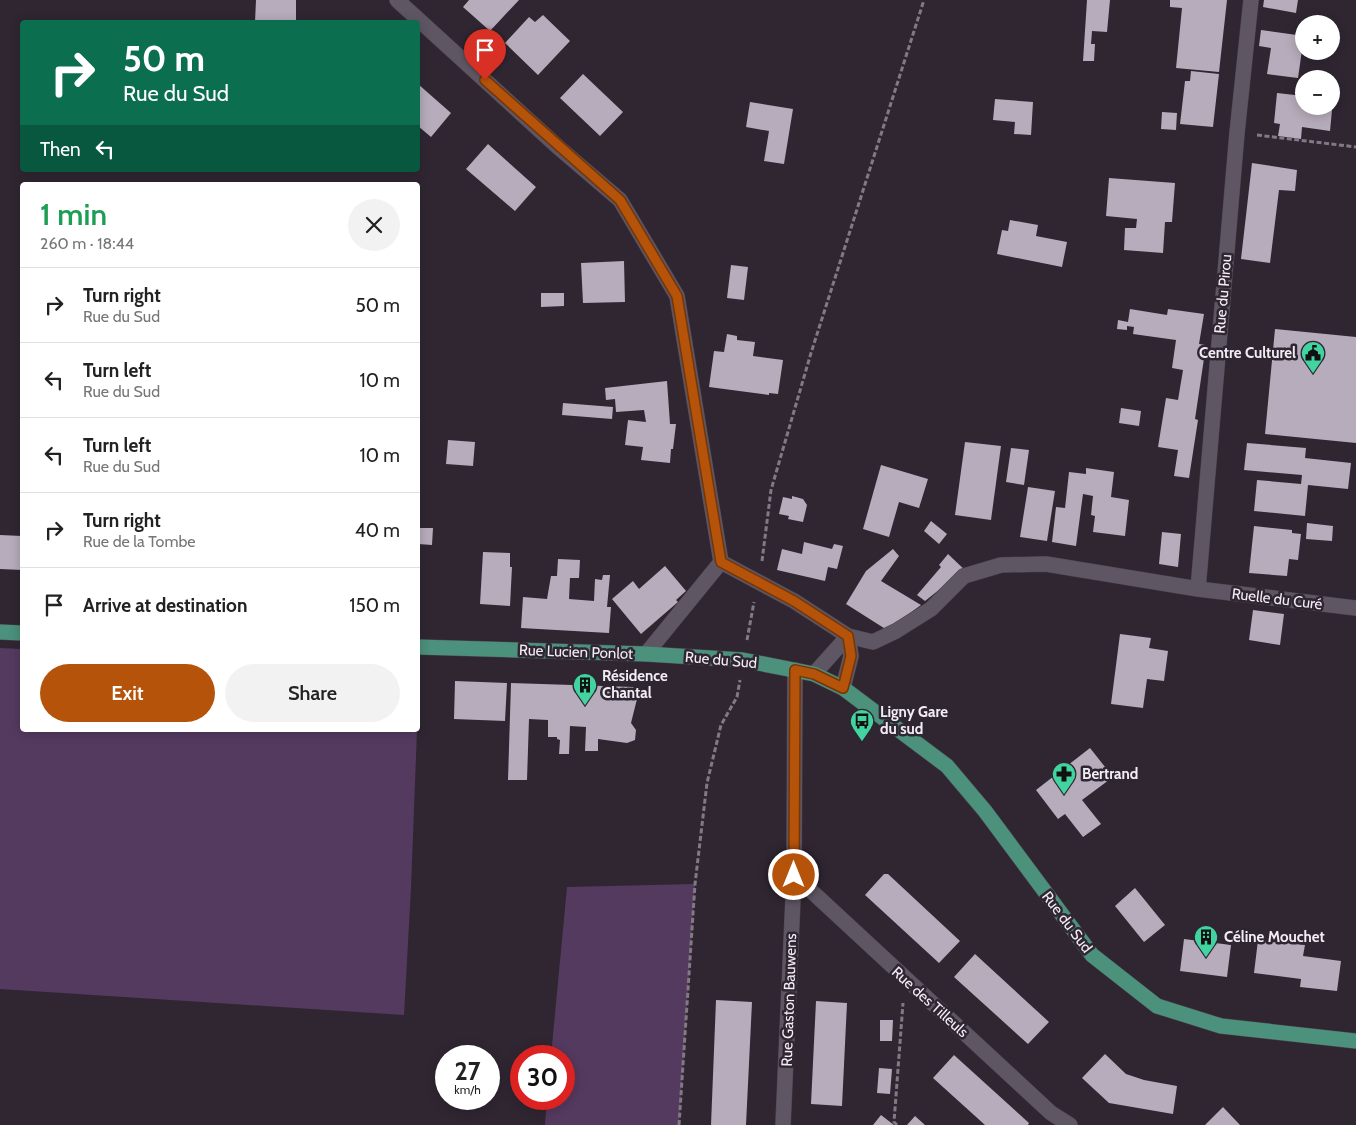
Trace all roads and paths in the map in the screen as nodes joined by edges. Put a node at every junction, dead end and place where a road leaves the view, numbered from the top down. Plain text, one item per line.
1 (397, 0) edge
2 (924, 0) edge
3 (1251, 0) edge
4 (419, 20) edge
5 (420, 21) edge
6 (1237, 133) junction
7 (1356, 147) edge
8 (721, 562) junction
9 (758, 581) junction
10 (1198, 589) junction
11 (1356, 608) edge
12 (0, 632) edge
13 (20, 633) edge
14 (848, 636) junction
15 (420, 647) edge
16 (646, 654) junction
17 (743, 660) junction
18 (795, 670) junction
19 (814, 674) junction
20 (843, 688) junction
21 (794, 875) junction
22 (905, 980) junction
23 (1356, 1040) edge
24 (679, 1125) edge
25 (784, 1125) edge
26 (897, 1125) edge
27 (1070, 1125) edge

1 - 4 street
2 - 9 path
3 - 6 street, Rue du Pirou
5 - 8 street
6 - 7 path
6 - 10 street, Rue du Pirou
8 - 9 street
8 - 16 street, Rue Lucien Ponlot
9 - 14 street
9 - 17 path
10 - 11 street, Ruelle du Curé
10 - 14 street
12 - 13 main road
14 - 19 street
14 - 20 street
15 - 16 main road, Rue Lucien Ponlot
16 - 17 main road, Rue du Sud
17 - 18 main road, Rue du Sud
17 - 24 path
18 - 19 main road, Rue du Sud
18 - 21 street
19 - 20 main road, Rue du Sud
20 - 23 main road, Rue du Sud
21 - 22 street, Rue des Tilleuls
21 - 25 street, Rue Gaston Bauwens
22 - 26 path
22 - 27 street, Rue des Tilleuls

